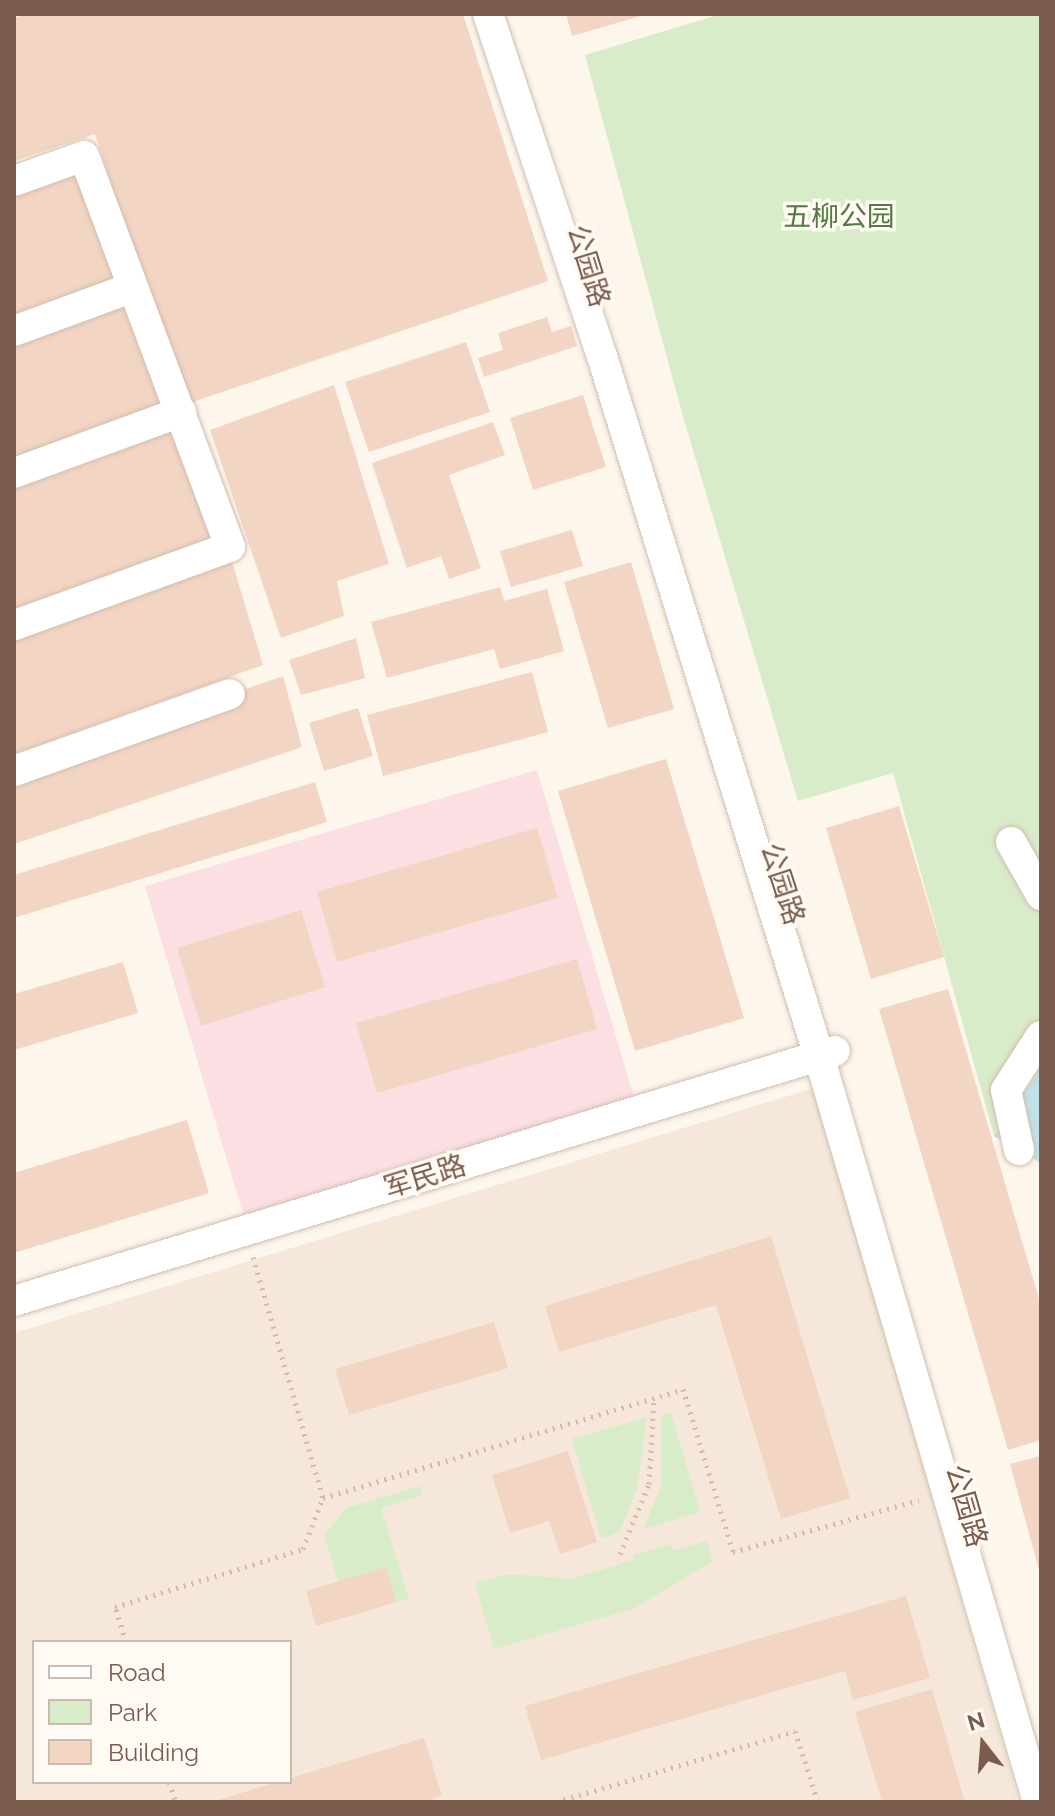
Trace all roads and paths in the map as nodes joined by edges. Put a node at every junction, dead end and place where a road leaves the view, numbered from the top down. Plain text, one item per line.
1 (488, 14) edge
2 (508, 14) edge
3 (14, 181) edge
4 (131, 288) junction
5 (14, 331) edge
6 (181, 412) junction
7 (14, 473) edge
8 (14, 625) edge
9 (230, 694) dead end
10 (14, 771) edge
11 (1011, 842) dead end
12 (1041, 895) edge
13 (1041, 1036) edge
14 (827, 1054) junction
15 (1019, 1150) dead end
16 (246, 1232) junction
17 (14, 1301) edge
18 (654, 1398) junction
19 (947, 1493) junction
20 (323, 1498) junction
21 (620, 1554) dead end
22 (125, 1640) edge
23 (1041, 1759) edge
24 (556, 1802) edge
25 (818, 1802) edge
26 (1038, 1802) edge

1 - 14 street
2 - 14 street, 公园路
3 - 4 street
4 - 5 street
4 - 6 street
6 - 7 street
6 - 8 street
9 - 10 street
11 - 12 street
13 - 15 street
14 - 16 street, 军民路
14 - 19 street
14 - 23 street, 公园路
16 - 17 street, 军民路
16 - 20 path
18 - 19 path
18 - 20 path
18 - 21 path
19 - 26 street
20 - 22 path
24 - 25 path

